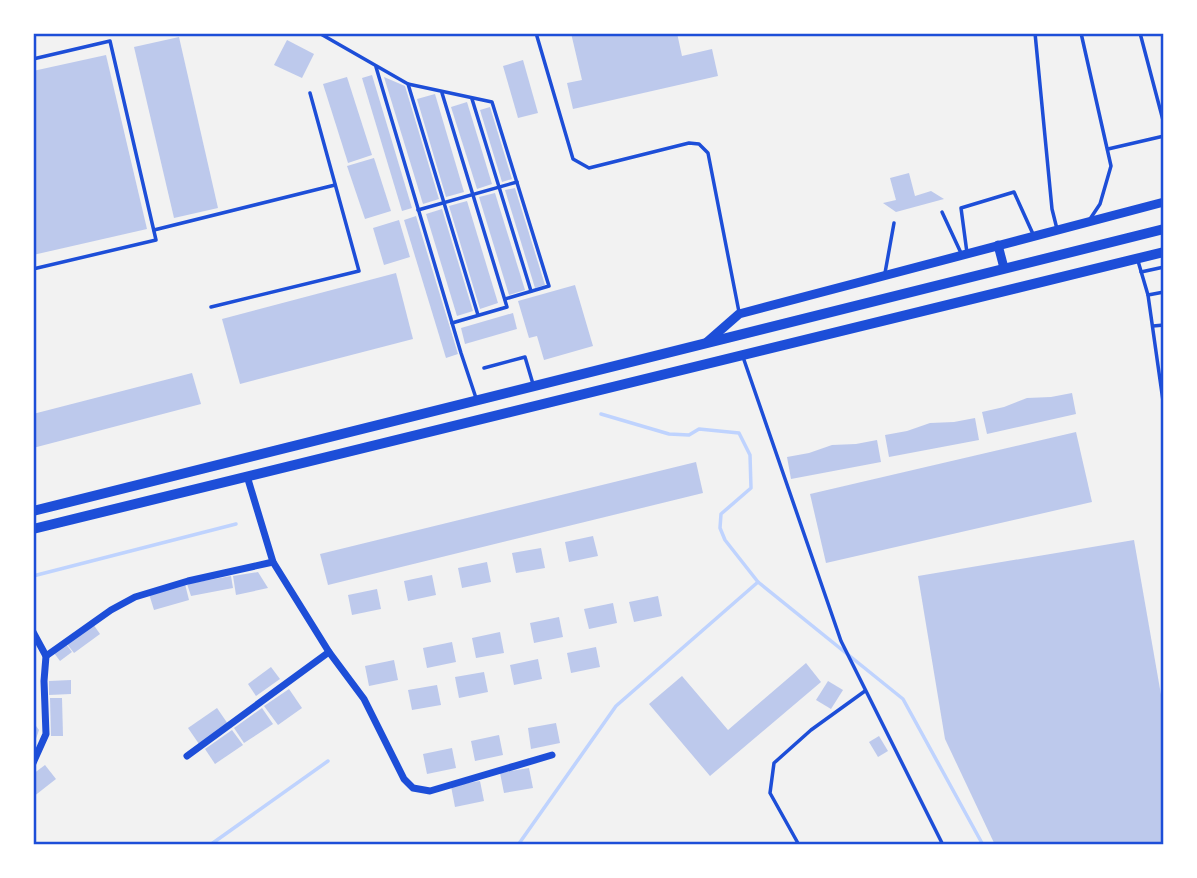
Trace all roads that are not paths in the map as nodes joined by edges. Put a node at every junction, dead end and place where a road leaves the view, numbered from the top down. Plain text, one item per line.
1 (320, 33) edge
2 (536, 33) edge
3 (1035, 33) edge
4 (1081, 33) edge
5 (1140, 33) edge
6 (33, 59) edge
7 (376, 66) junction
8 (408, 84) junction
9 (310, 93) dead end
10 (442, 93) junction
11 (472, 99) junction
12 (1164, 124) edge
13 (1164, 136) edge
14 (1107, 149) junction
15 (517, 182) junction
16 (335, 185) junction
17 (499, 187) junction
18 (473, 195) junction
19 (1164, 202) edge
20 (444, 203) junction
21 (418, 210) junction
22 (942, 212) dead end
23 (1088, 221) junction
24 (894, 223) dead end
25 (1057, 229) junction
26 (1164, 229) edge
27 (154, 230) junction
28 (1034, 236) junction
29 (998, 245) junction
30 (1164, 252) edge
31 (965, 254) junction
32 (1137, 259) junction
33 (1164, 267) edge
34 (1004, 268) junction
35 (33, 269) edge
36 (990, 272) junction
37 (1141, 272) junction
38 (884, 274) junction
39 (531, 292) junction
40 (1164, 292) edge
41 (990, 294) junction
42 (1148, 295) junction
43 (505, 299) junction
44 (211, 307) dead end
45 (739, 314) junction
46 (478, 315) junction
47 (452, 323) junction
48 (1164, 325) edge
49 (1153, 326) junction
50 (706, 342) junction
51 (742, 355) junction
52 (484, 368) dead end
53 (533, 386) junction
54 (477, 400) junction
55 (1164, 408) edge
56 (247, 476) junction
57 (33, 511) edge
58 (33, 529) edge
59 (273, 562) junction
60 (33, 632) edge
61 (329, 652) junction
62 (46, 656) junction
63 (866, 691) junction
64 (552, 755) dead end
65 (187, 756) dead end
66 (33, 763) edge
67 (799, 845) edge
68 (943, 845) edge

1 - 7 lane
2 - 45 lane
3 - 25 lane
4 - 14 lane
5 - 12 lane
6 - 27 lane
7 - 8 lane
7 - 21 lane
8 - 10 lane
8 - 20 lane
9 - 16 lane
10 - 11 lane
10 - 18 lane
11 - 15 lane
11 - 17 lane
13 - 14 lane
14 - 23 lane
15 - 17 lane
15 - 39 lane
16 - 27 lane
16 - 44 lane
17 - 18 lane
17 - 39 lane
18 - 20 lane
18 - 43 lane
19 - 23 street
20 - 21 lane
20 - 46 lane
21 - 47 lane
22 - 31 lane
23 - 25 street
24 - 38 lane
25 - 28 street
26 - 34 highway
27 - 35 lane
28 - 29 street
28 - 31 lane
29 - 31 street
29 - 34 street
30 - 32 highway
31 - 38 street
32 - 37 lane
32 - 41 highway
33 - 37 lane
34 - 36 highway
36 - 41 highway
36 - 50 highway
37 - 42 lane
38 - 45 street
39 - 43 lane
40 - 42 lane
41 - 51 highway
42 - 49 lane
43 - 46 lane
45 - 50 street
46 - 47 lane
47 - 54 lane
48 - 49 lane
49 - 55 lane
50 - 53 highway
51 - 56 highway
51 - 63 lane
52 - 53 lane
53 - 54 highway
54 - 57 highway
56 - 58 highway
56 - 59 street
59 - 61 street
59 - 62 street
60 - 62 street
61 - 64 street
61 - 65 street
62 - 66 street
63 - 67 lane
63 - 68 lane

